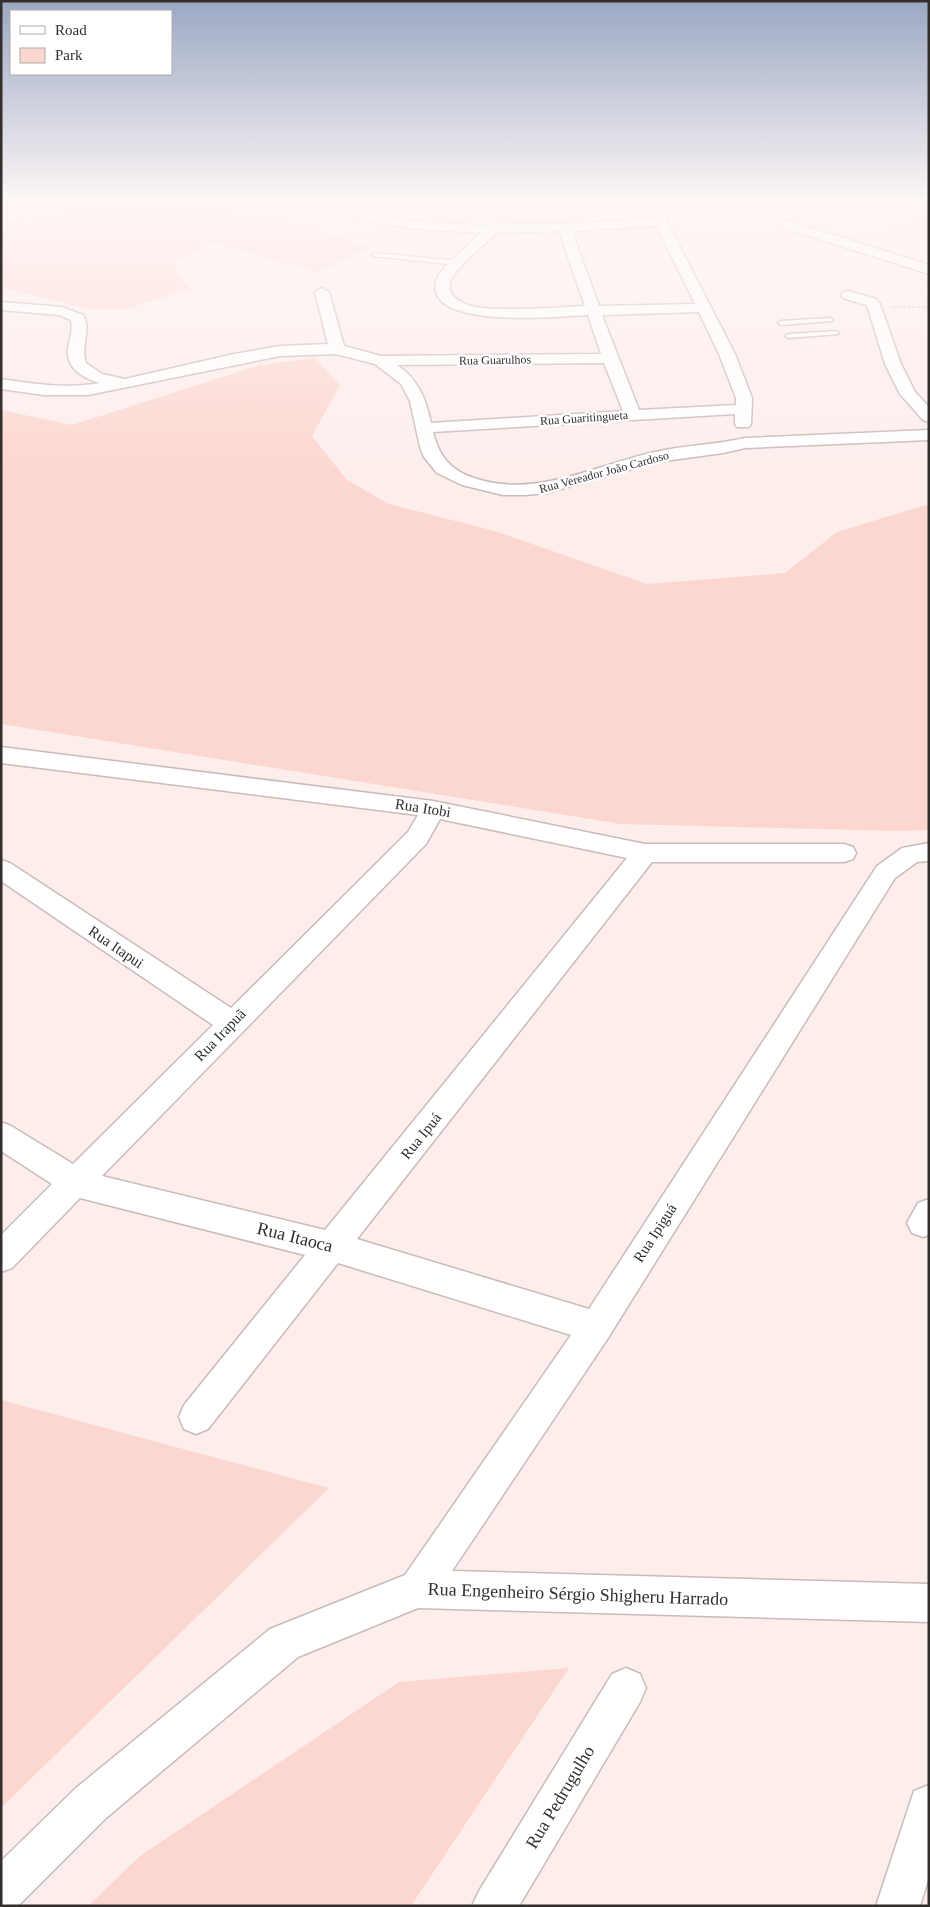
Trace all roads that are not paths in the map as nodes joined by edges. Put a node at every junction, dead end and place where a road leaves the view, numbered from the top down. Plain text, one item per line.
1 (322, 293) edge
2 (443, 293) edge
3 (587, 293) edge
4 (696, 293) edge
5 (848, 295) dead end
6 (1, 306) edge
7 (703, 308) junction
8 (593, 310) junction
9 (830, 320) dead end
10 (781, 323) dead end
11 (836, 332) dead end
12 (789, 336) dead end
13 (337, 349) junction
14 (610, 358) junction
15 (380, 361) junction
16 (127, 383) junction
17 (1, 384) edge
18 (743, 409) junction
19 (633, 415) junction
20 (929, 417) edge
21 (425, 428) junction
22 (929, 434) edge
23 (745, 442) junction
24 (1, 755) edge
25 (433, 809) junction
26 (929, 852) edge
27 (645, 853) junction
28 (844, 853) dead end
29 (1, 869) edge
30 (232, 1023) junction
31 (1, 1135) edge
32 (76, 1183) junction
33 (333, 1247) junction
34 (1, 1257) edge
35 (596, 1327) junction
36 (196, 1417) dead end
37 (418, 1589) junction
38 (929, 1603) edge
39 (626, 1688) dead end
40 (929, 1806) edge
41 (1, 1892) edge
42 (494, 1906) edge
43 (898, 1906) edge

1 - 13 street
2 - 8 street
3 - 8 street
4 - 7 street
5 - 20 street
6 - 16 street
7 - 8 street
7 - 18 street
8 - 14 street
9 - 10 lane
11 - 12 lane
13 - 15 street
13 - 16 street
14 - 15 street, Rua Guarulhos
14 - 19 street
15 - 21 street, Rua Vereador João Cardoso
16 - 17 street
18 - 19 street, Rua Guaritingueta
18 - 23 street
19 - 21 street, Rua Guaritingueta
21 - 23 street, Rua Vereador João Cardoso
22 - 23 street, Rua Vereador João Cardoso
24 - 25 street, Rua Itobi
25 - 27 street, Rua Itobi
25 - 30 street, Rua Irapuã
26 - 35 street, Rua Ipiguá
27 - 28 street, Rua Itobi
27 - 33 street, Rua Ipuá
29 - 30 street, Rua Itapui
30 - 32 street, Rua Irapuã
31 - 32 street, Rua Itaoca
32 - 33 street, Rua Itaoca
32 - 34 street, Rua Irapuã
33 - 35 street, Rua Itaoca
33 - 36 street, Rua Ipuá
35 - 37 street, Rua Ipiguá
37 - 38 street, Rua Engenheiro Sérgio Shigheru Harrado
37 - 41 street, Rua Engenheiro Sérgio Shigheru Harrado
39 - 42 street, Rua Pedrugulho
40 - 43 street

